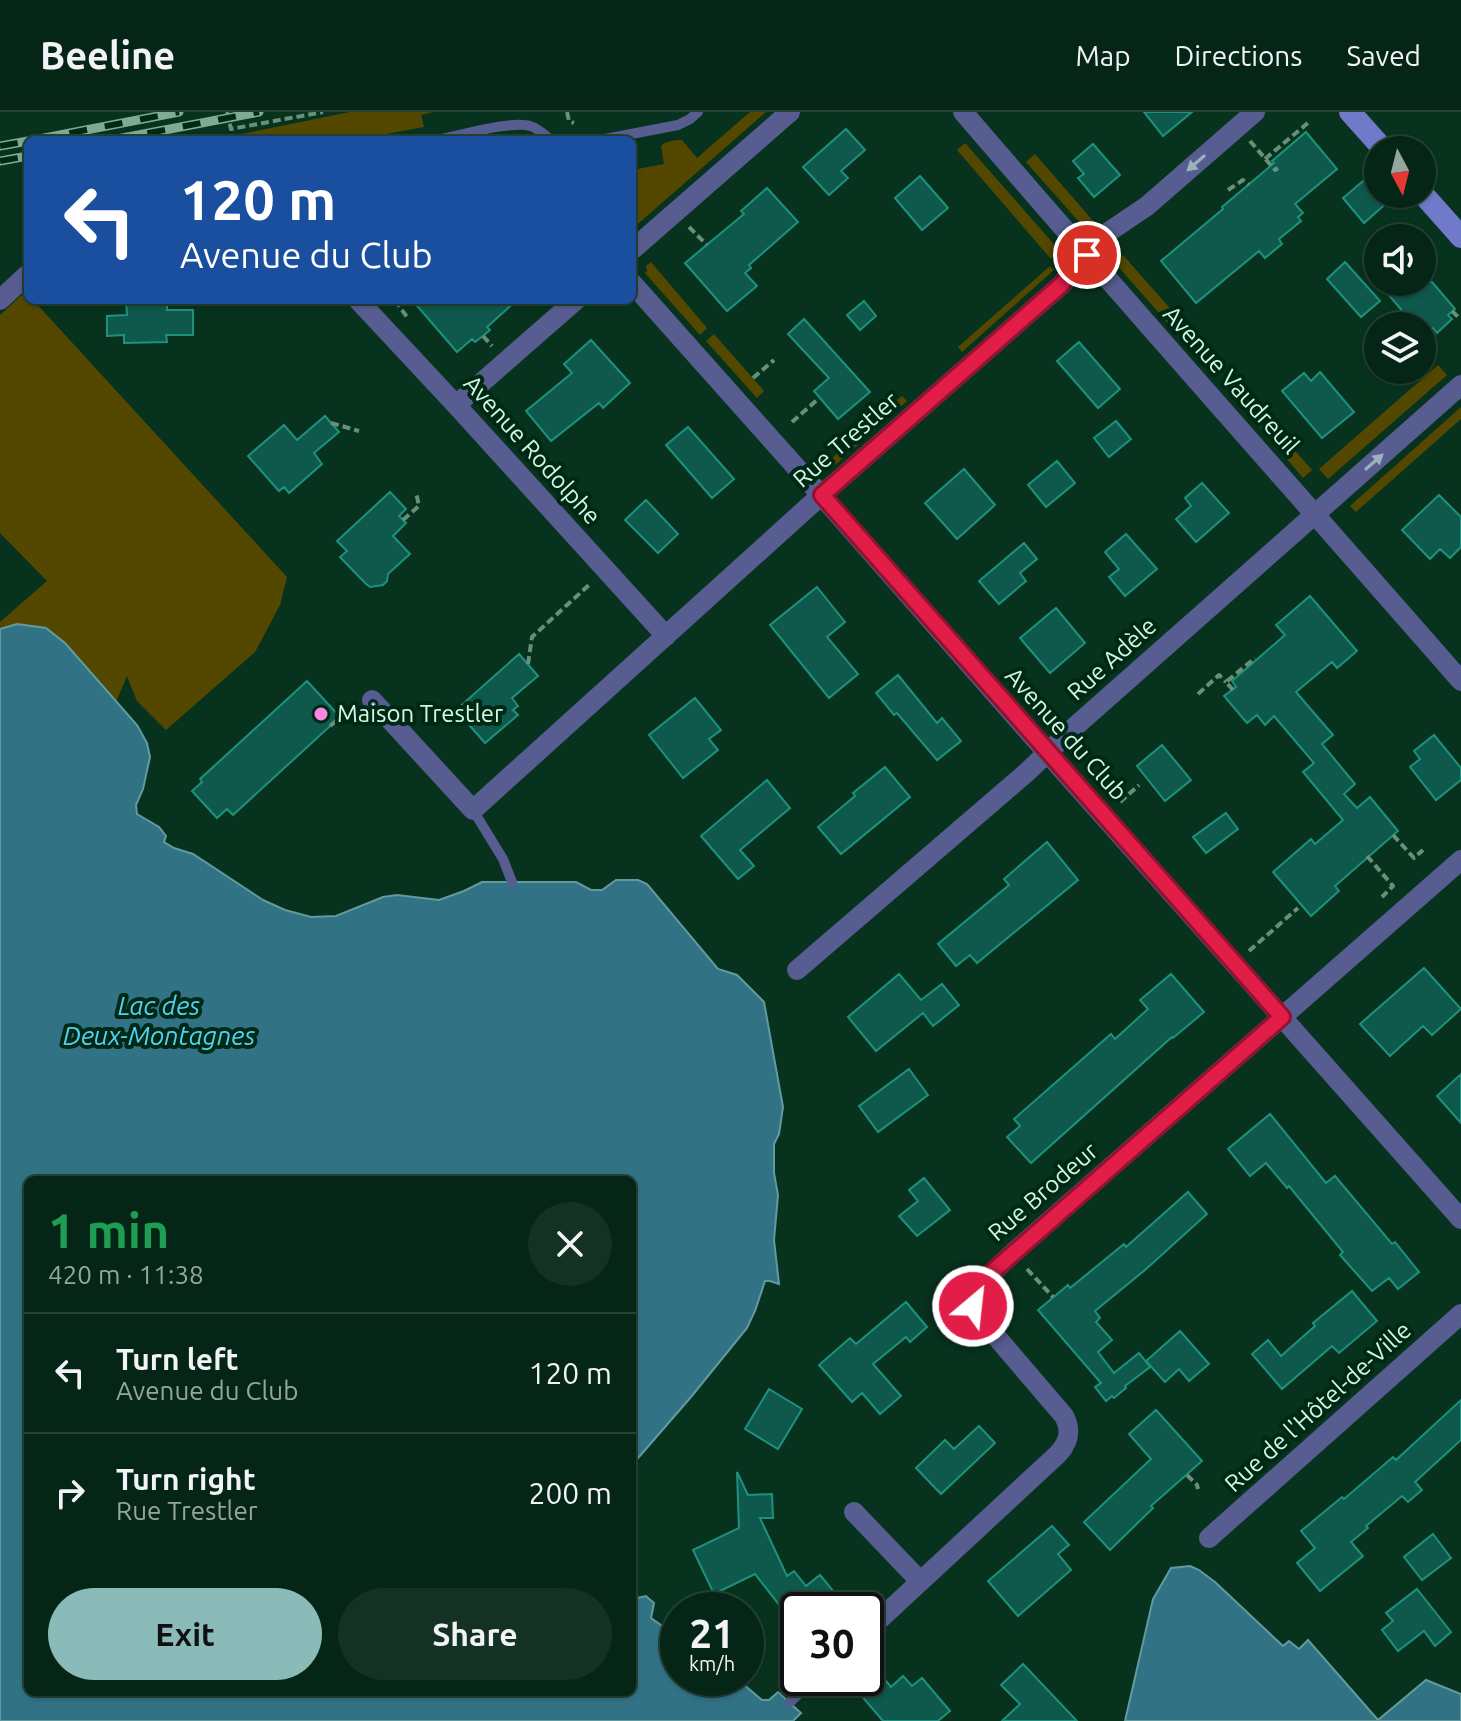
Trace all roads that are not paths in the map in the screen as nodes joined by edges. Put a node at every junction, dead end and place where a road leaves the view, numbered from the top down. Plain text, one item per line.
1 (698, 112) edge
2 (790, 112) edge
3 (963, 112) edge
4 (1255, 112) edge
5 (1350, 112) edge
6 (457, 136) edge
7 (546, 136) edge
8 (621, 136) edge
9 (1371, 136) edge
10 (1435, 208) edge
11 (1461, 237) edge
12 (636, 247) edge
13 (1087, 255) junction
14 (24, 278) edge
15 (636, 287) edge
16 (0, 300) edge
17 (362, 304) edge
18 (571, 304) edge
19 (1461, 385) edge
20 (456, 405) junction
21 (822, 495) junction
22 (1316, 514) junction
23 (666, 636) junction
24 (1461, 681) edge
25 (368, 700) road end
26 (1048, 752) junction
27 (473, 810) junction
28 (1461, 860) edge
29 (512, 882) dead end
30 (797, 970) dead end
31 (1282, 1017) junction
32 (1461, 1219) edge
33 (1461, 1314) edge
34 (854, 1512) dead end
35 (1209, 1538) dead end
36 (920, 1581) junction
37 (884, 1615) edge
38 (796, 1696) edge
39 (790, 1702) dead end

1 - 8 lane
2 - 12 street
3 - 13 street, Avenue Vaudreuil
4 -> 13 street, Rue Trestler
5 - 9 main road
6 - 7 lane
10 - 11 main road
13 - 21 street, Rue Trestler
13 - 22 street, Avenue Vaudreuil
14 - 16 street
15 - 21 street, Avenue du Club
17 - 20 street, Avenue Rodolphe
18 - 20 street
22 -> 19 street, Rue Adèle
20 - 23 street, Avenue Rodolphe
21 - 23 street, Rue Trestler
21 - 26 street, Avenue du Club
22 - 24 street, Avenue Vaudreuil
22 - 26 street, Rue Adèle
23 - 27 street, Rue Trestler
25 - 27 street
26 - 30 street, Rue Adèle
26 - 31 street, Avenue du Club
27 - 29 lane
28 - 31 street, Rue Brodeur
31 - 32 street, Avenue du Club
31 - 36 street, Rue Brodeur
33 - 35 street, Rue de l'Hôtel-de-Ville
34 - 36 street
36 - 37 street, Rue Brodeur
38 - 39 lane

